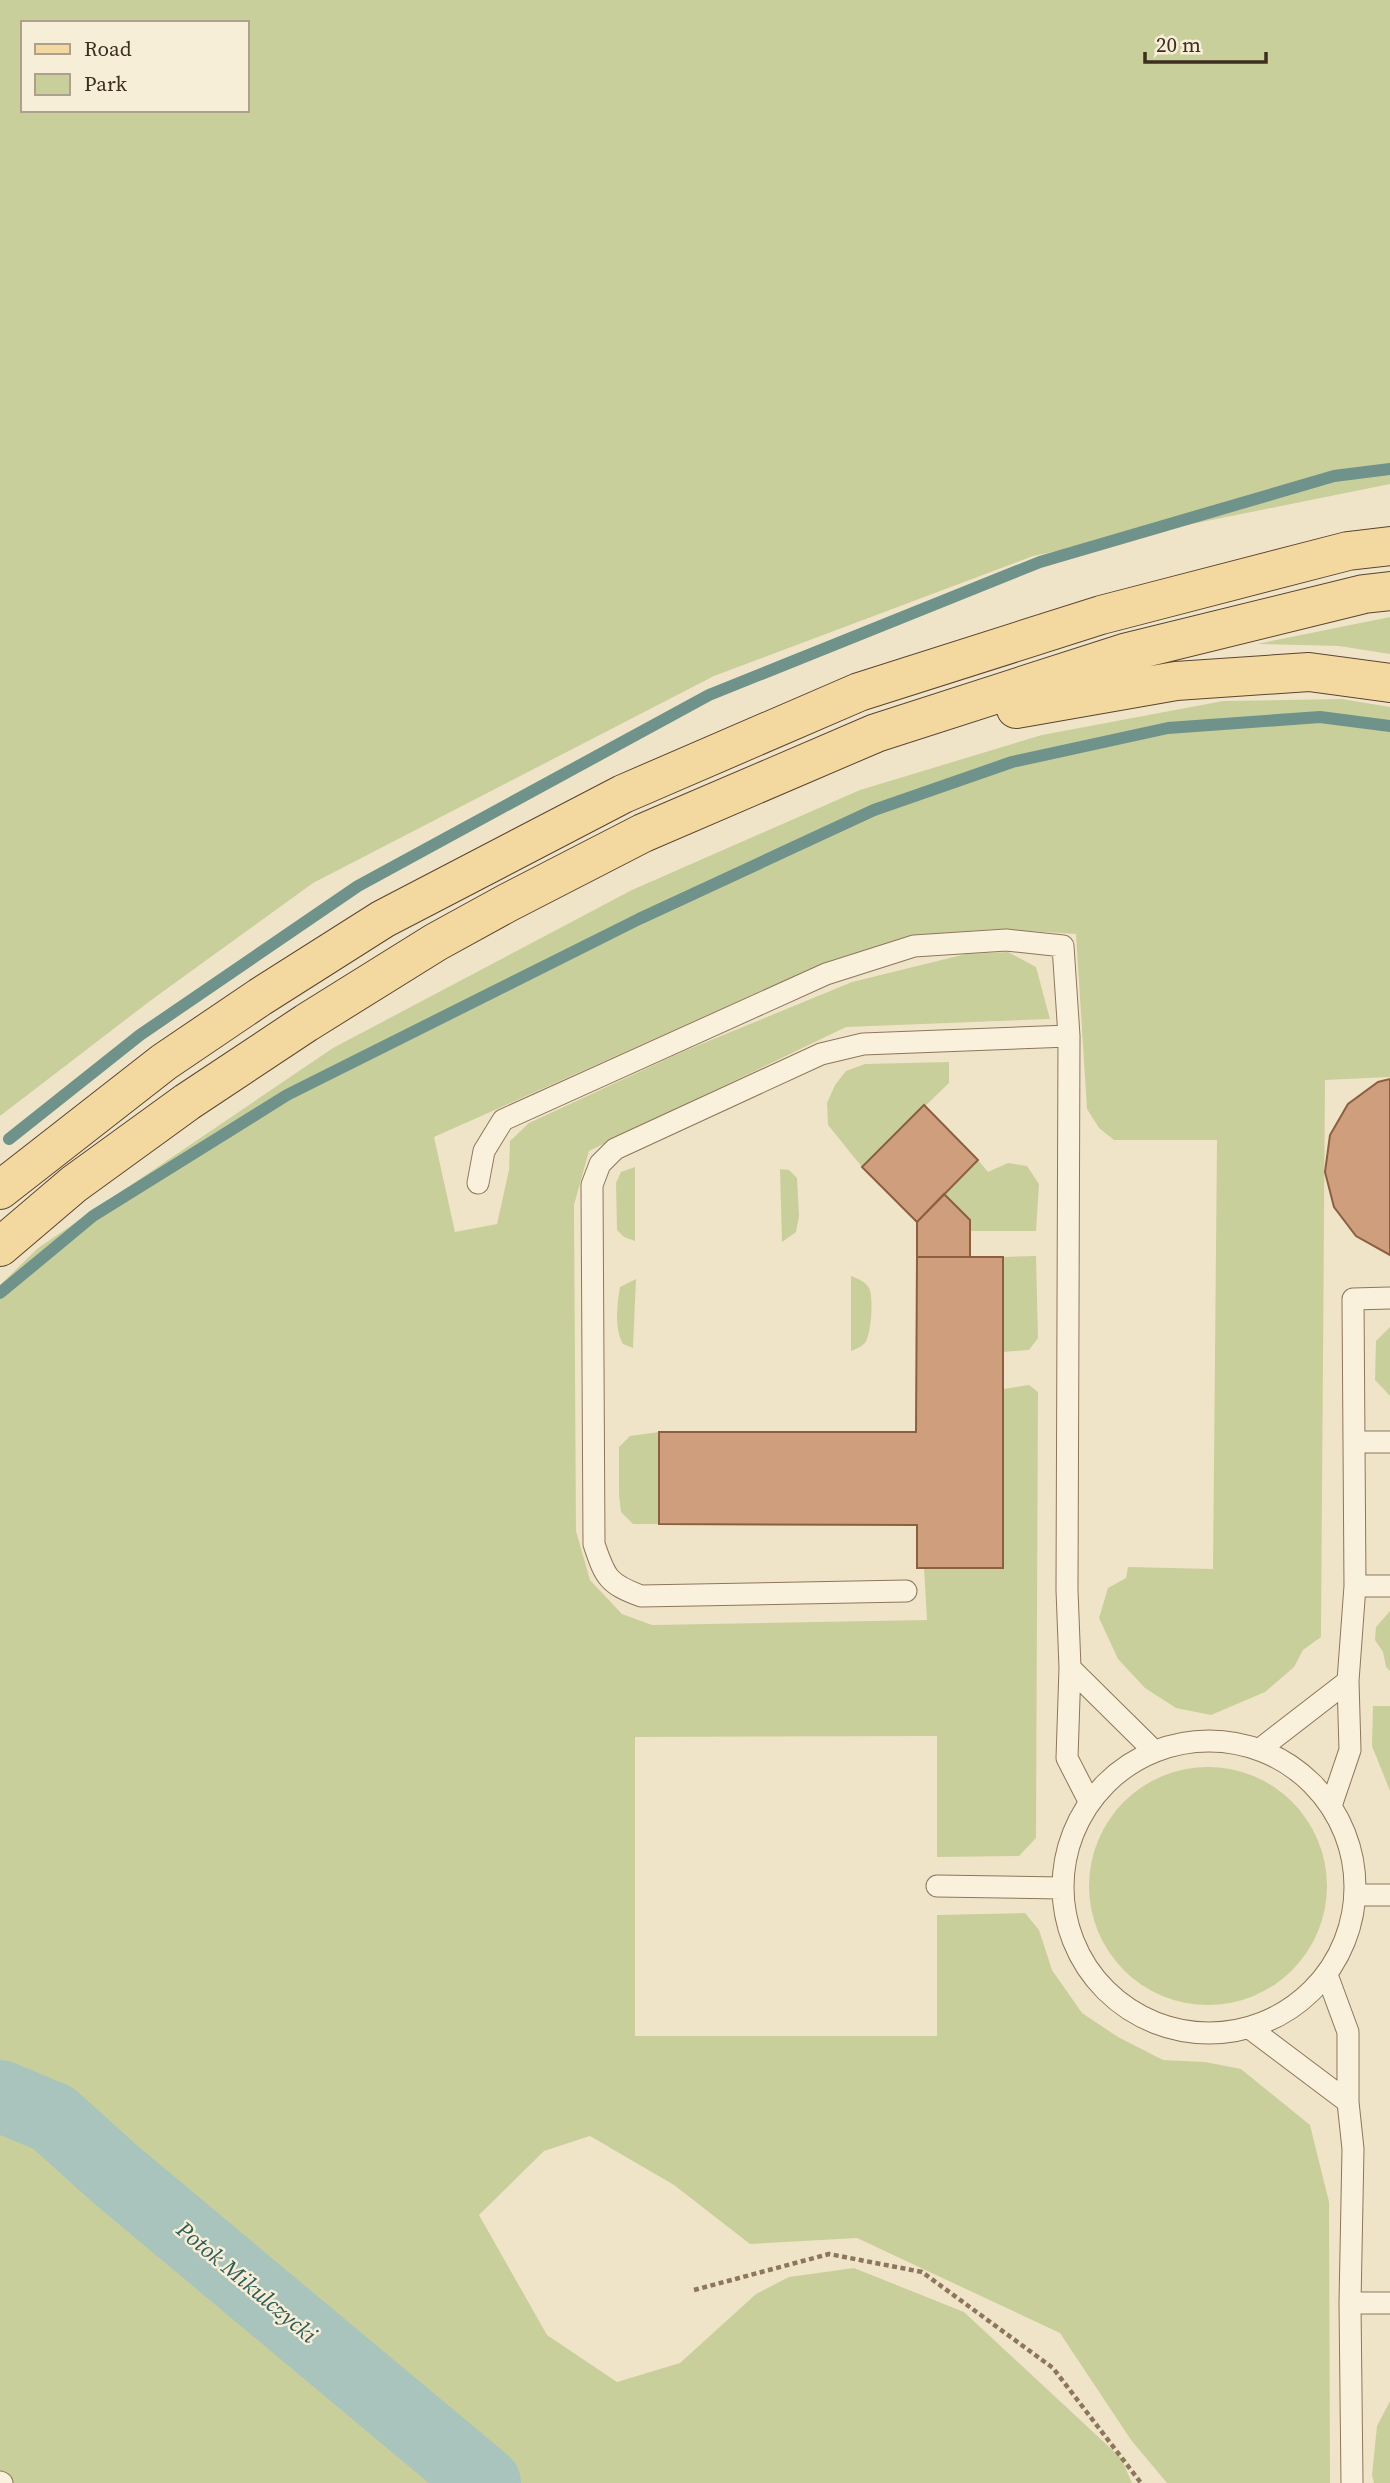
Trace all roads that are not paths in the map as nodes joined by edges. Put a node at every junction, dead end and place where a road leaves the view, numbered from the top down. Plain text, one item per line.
1 (1390, 546) edge
2 (1390, 591) edge
3 (1390, 683) edge
4 (876, 733) junction
5 (1069, 1036) junction
6 (478, 1183) dead end
7 (0, 1190) edge
8 (0, 1247) edge
9 (1390, 1298) edge
10 (1354, 1442) junction
11 (1390, 1442) edge
12 (1355, 1586) junction
13 (1390, 1586) edge
14 (906, 1591) dead end
15 (1070, 1668) junction
16 (1348, 1681) junction
17 (1260, 1749) junction
18 (1154, 1751) junction
19 (1089, 1801) junction
20 (1331, 1806) junction
21 (937, 1886) dead end
22 (1062, 1888) junction
23 (1356, 1895) junction
24 (1390, 1895) edge
25 (1327, 1975) junction
26 (1251, 2029) junction
27 (1348, 2102) junction
28 (1350, 2303) junction
29 (1390, 2303) edge
30 (1352, 2483) edge

1 - 7 main road
2 - 4 main road
3 - 4 main road
4 - 8 main road
5 - 6 lane
5 - 14 lane
5 - 15 lane
9 - 10 lane
10 - 11 lane
10 - 12 lane
12 - 13 lane
12 - 16 lane
15 - 18 lane
15 - 19 lane
16 - 17 lane
16 - 20 lane
17 - 18 lane
17 - 20 lane
18 - 19 lane
19 - 22 lane
20 - 23 lane
21 - 22 lane
22 - 26 lane
23 - 24 lane
23 - 25 lane
25 - 26 lane
25 - 27 lane
26 - 27 lane
27 - 28 lane
28 - 29 lane
28 - 30 lane

